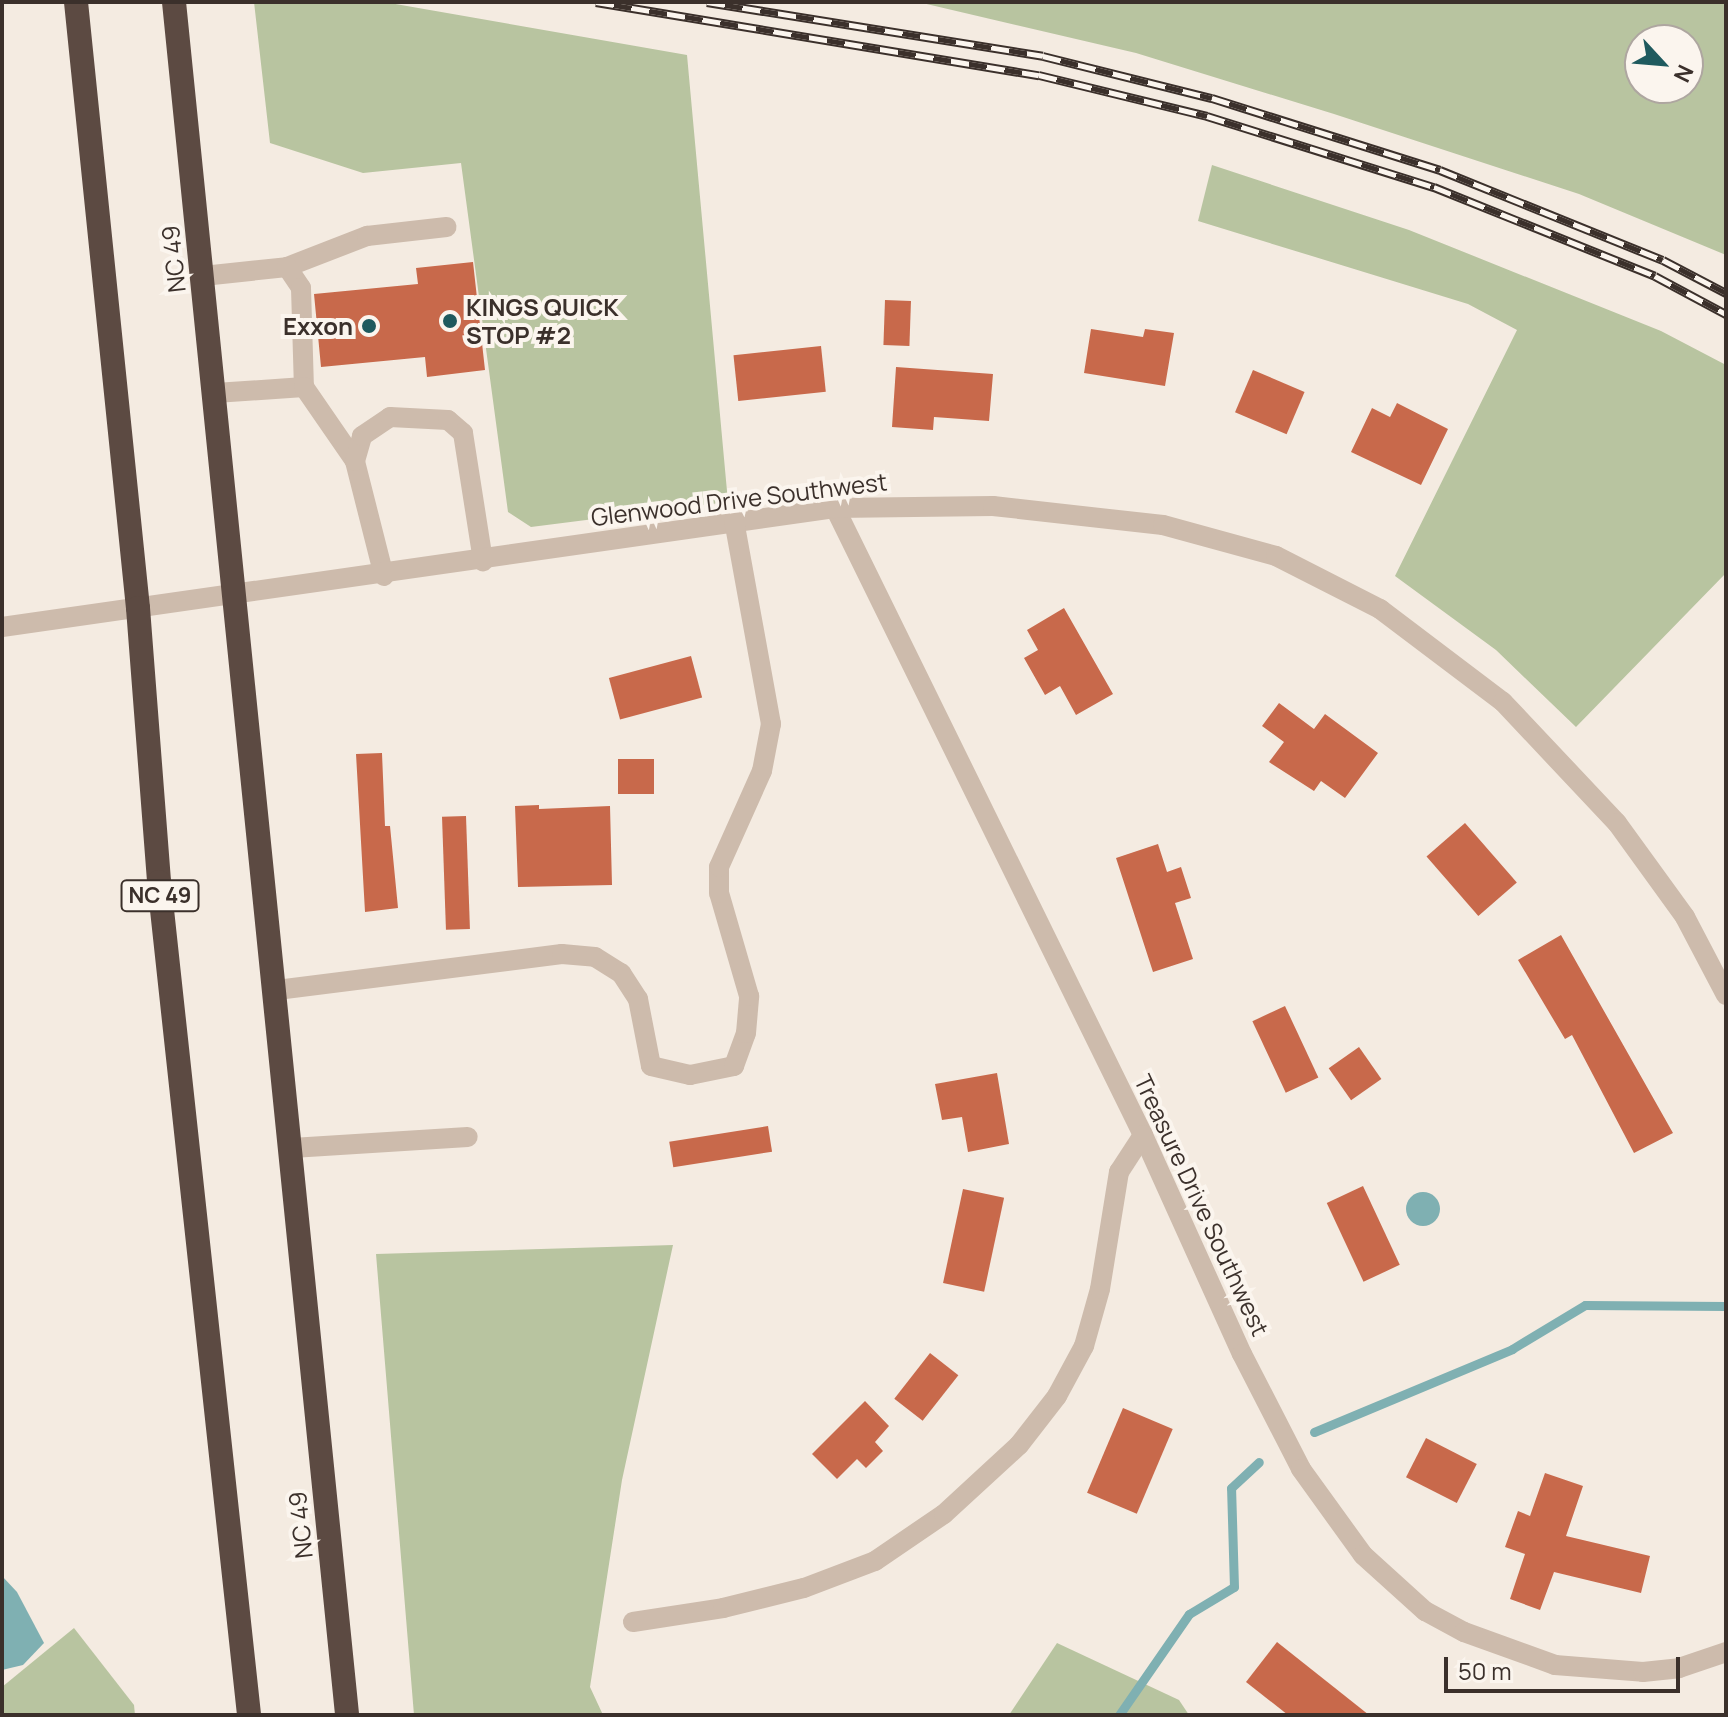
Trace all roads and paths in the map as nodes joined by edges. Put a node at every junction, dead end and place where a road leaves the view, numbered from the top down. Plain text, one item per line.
1 (76, 2) edge
2 (174, 2) edge
3 (446, 227) dead end
4 (287, 267) junction
5 (203, 276) junction
6 (304, 387) junction
7 (215, 393) junction
8 (355, 461) junction
9 (835, 508) junction
10 (734, 521) junction
11 (483, 561) junction
12 (384, 576) junction
13 (238, 595) junction
14 (138, 608) junction
15 (2, 627) edge
16 (1718, 962) edge
17 (277, 990) junction
18 (1726, 995) edge
19 (1143, 1135) junction
20 (468, 1137) dead end
21 (292, 1148) junction
22 (633, 1622) dead end
23 (1726, 1652) edge
24 (249, 1715) edge
25 (347, 1715) edge

1 - 14 highway, NC 49
2 - 5 highway, NC 49 / NC 49
3 - 4 street
4 - 5 street
4 - 6 street
5 - 7 highway, NC 49 / NC 49
6 - 7 street
6 - 8 street
7 - 13 highway, NC 49 / NC 49
8 - 11 street
8 - 12 street
9 - 10 street, Glenwood Drive Southwest
9 - 16 street, Glenwood Drive Southwest
9 - 19 street, Treasure Drive Southwest
10 - 11 street, Glenwood Drive Southwest
10 - 17 street
11 - 12 street, Glenwood Drive Southwest
12 - 13 street, Glenwood Drive Southwest
13 - 14 street, Glenwood Drive Southwest
13 - 17 highway, NC 49 / NC 49
14 - 15 street, Glenwood Drive Southwest
14 - 24 highway, NC 49
16 - 18 street, Glenwood Drive Southwest
17 - 21 highway, NC 49 / NC 49
19 - 22 street
19 - 23 street, Treasure Drive Southwest
20 - 21 street
21 - 25 highway, NC 49 / NC 49

